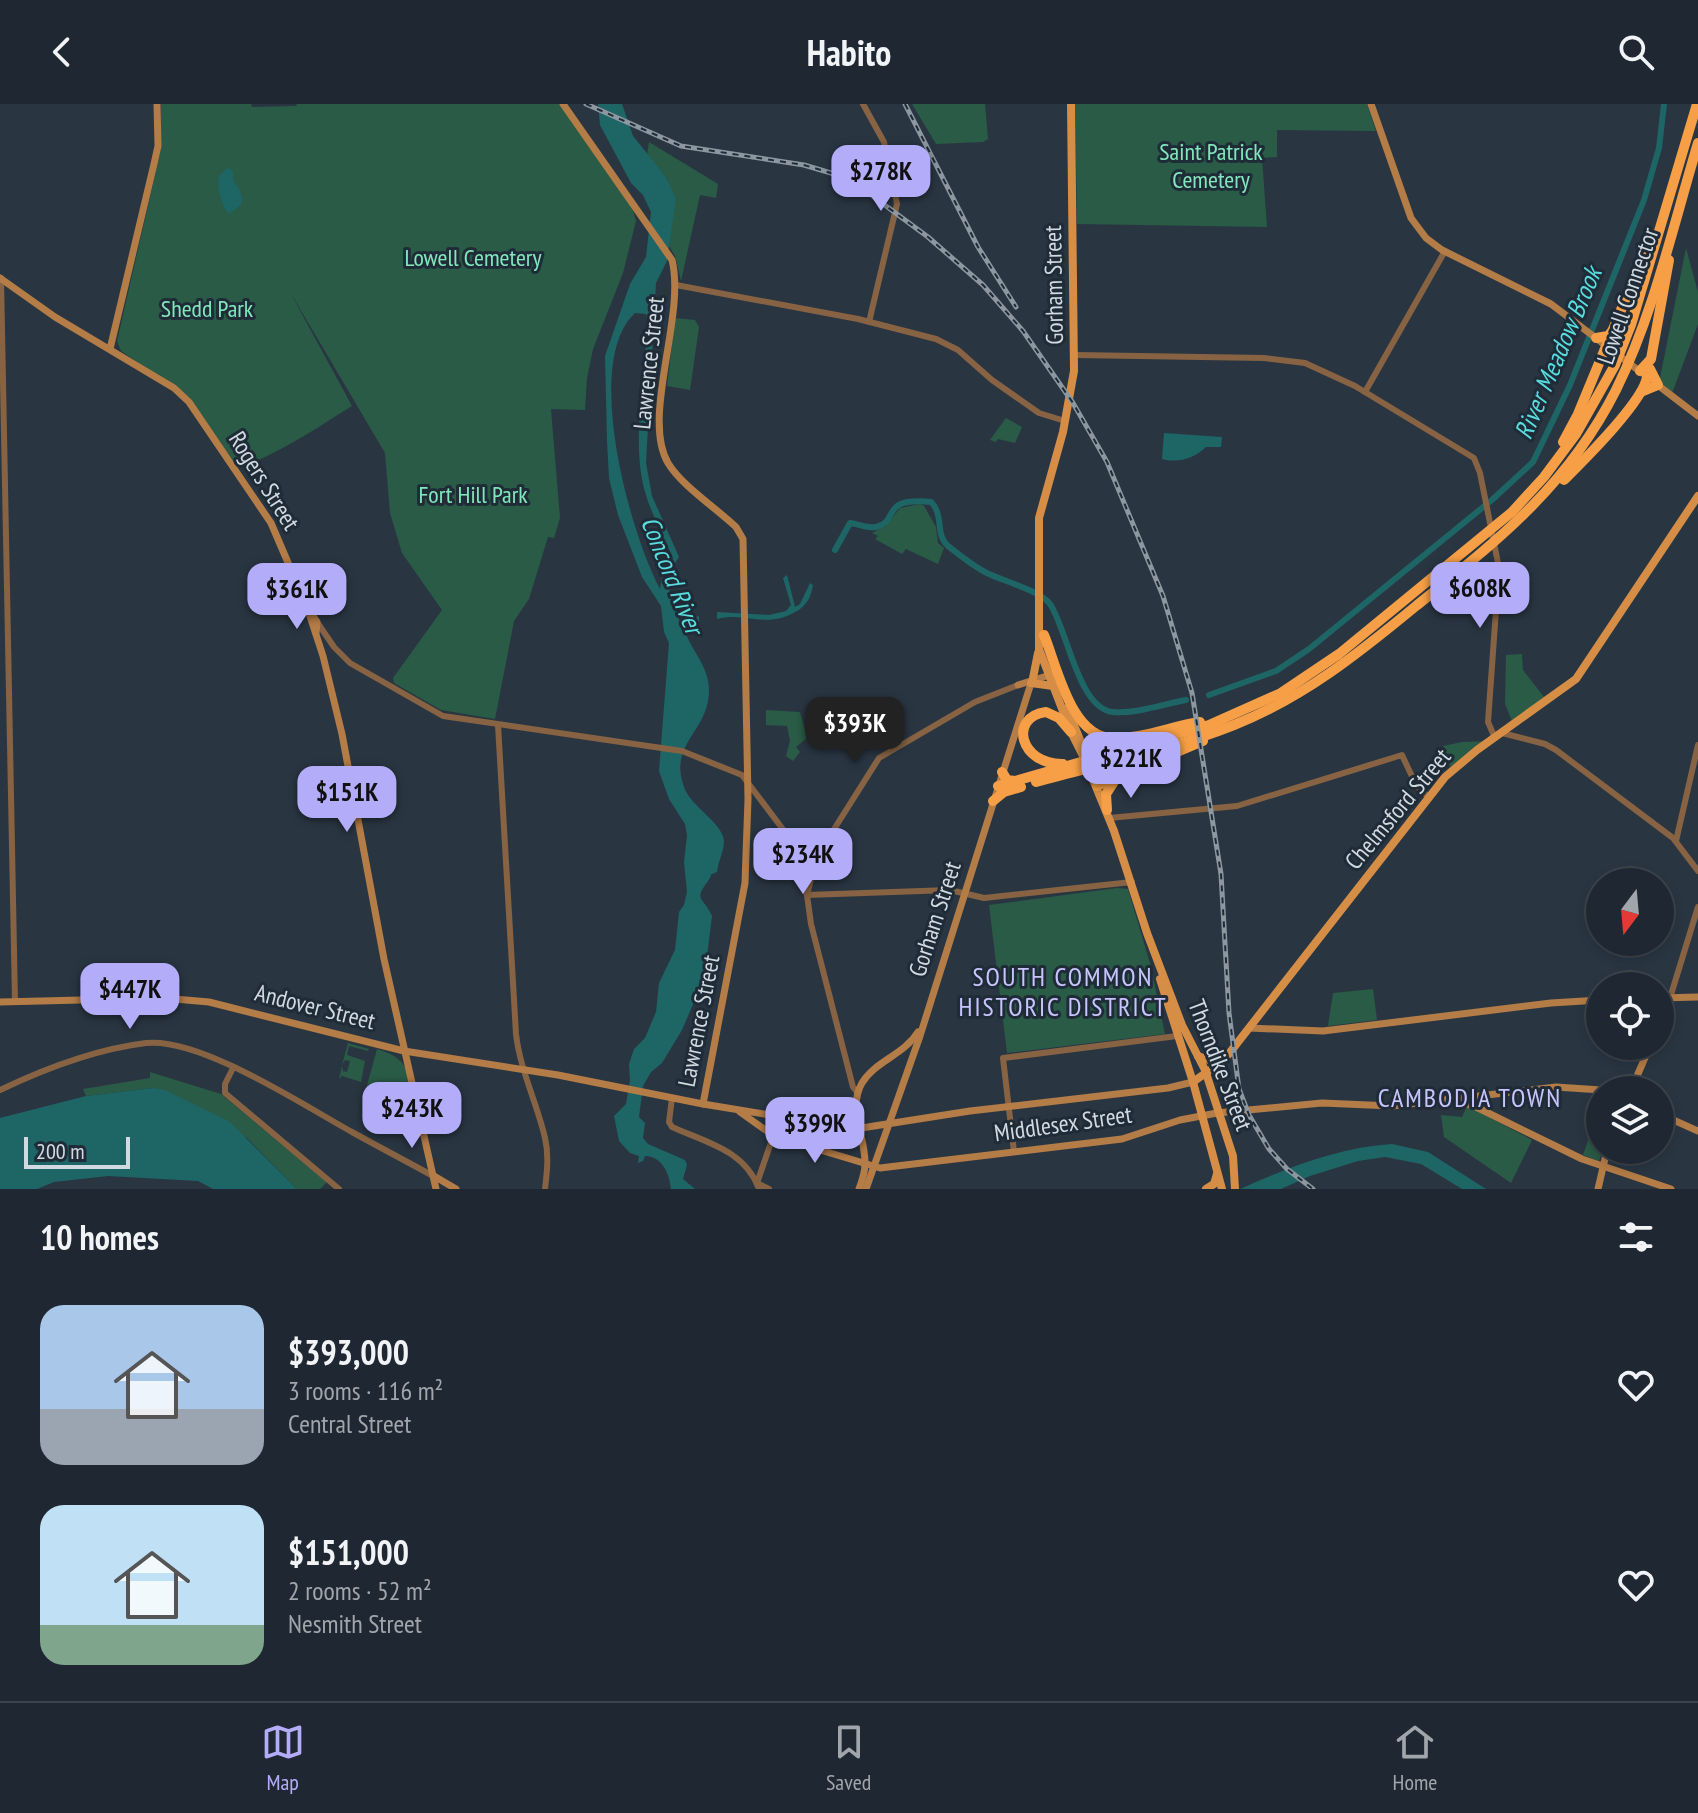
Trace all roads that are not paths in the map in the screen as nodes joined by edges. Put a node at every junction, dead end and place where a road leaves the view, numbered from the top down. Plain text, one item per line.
1 (157, 104) edge
2 (563, 104) edge
3 (863, 104) edge
4 (1071, 104) edge
5 (1371, 104) edge
6 (1697, 104) edge
7 (1698, 143) edge
8 (1671, 191) junction
9 (1683, 194) junction
10 (1445, 251) junction
11 (1, 278) edge
12 (676, 285) junction
13 (869, 322) junction
14 (1612, 331) junction
15 (1591, 334) junction
16 (1606, 346) junction
17 (110, 349) junction
18 (1075, 355) junction
19 (1651, 359) junction
20 (1619, 369) junction
21 (1644, 374) junction
22 (1658, 385) junction
23 (1365, 392) junction
24 (1640, 393) junction
25 (1698, 416) edge
26 (1065, 421) junction
27 (1698, 496) edge
28 (1518, 506) junction
29 (1516, 524) junction
30 (1040, 603) junction
31 (307, 607) junction
32 (317, 622) junction
33 (1044, 635) junction
34 (318, 643) junction
35 (1039, 649) junction
36 (1050, 673) junction
37 (1032, 680) junction
38 (1018, 685) joint
39 (1053, 686) junction
40 (1245, 715) junction
41 (1232, 721) junction
42 (498, 725) junction
43 (1210, 729) junction
44 (1071, 732) junction
45 (1192, 734) junction
46 (1498, 735) junction
47 (1698, 745) edge
48 (1086, 763) junction
49 (1002, 772) junction
50 (1118, 778) junction
51 (747, 779) junction
52 (1014, 785) junction
53 (998, 786) junction
54 (1097, 786) junction
55 (1429, 797) junction
56 (993, 801) junction
57 (1108, 814) junction
58 (831, 834) junction
59 (1676, 841) junction
60 (806, 860) junction
61 (815, 864) junction
62 (1698, 871) edge
63 (801, 877) junction
64 (811, 879) junction
65 (1132, 882) junction
66 (964, 893) junction
67 (807, 895) junction
68 (1698, 907) edge
69 (1156, 959) junction
70 (1674, 985) edge
71 (1698, 997) edge
72 (1674, 998) edge
73 (1586, 1001) edge
74 (0, 1002) edge
75 (15, 1002) junction
76 (924, 1020) junction
77 (1249, 1028) junction
78 (1177, 1036) junction
79 (404, 1051) junction
80 (903, 1051) junction
81 (1198, 1056) junction
82 (912, 1058) junction
83 (1224, 1060) junction
84 (233, 1068) junction
85 (524, 1069) junction
86 (1206, 1075) junction
87 (1193, 1082) junction
88 (1586, 1089) edge
89 (0, 1090) edge
90 (857, 1092) junction
91 (1472, 1097) junction
92 (672, 1098) junction
93 (1214, 1098) junction
94 (1451, 1099) junction
95 (703, 1104) junction
96 (897, 1104) junction
97 (1009, 1107) junction
98 (1476, 1107) junction
99 (734, 1109) junction
100 (857, 1110) junction
101 (1217, 1113) junction
102 (1203, 1116) junction
103 (789, 1118) junction
104 (910, 1119) junction
105 (1674, 1120) edge
106 (891, 1122) junction
107 (846, 1129) junction
108 (860, 1129) junction
109 (1698, 1131) edge
110 (774, 1136) junction
111 (1014, 1152) junction
112 (765, 1162) junction
113 (743, 1164) junction
114 (870, 1166) junction
115 (1602, 1166) junction
116 (1217, 1169) junction
117 (433, 1176) junction
118 (758, 1186) edge
119 (339, 1189) edge
120 (436, 1189) edge
121 (456, 1189) edge
122 (545, 1189) edge
123 (769, 1189) edge
124 (859, 1189) edge
125 (866, 1189) edge
126 (1206, 1189) edge
127 (1222, 1189) edge
128 (1235, 1189) edge
129 (1598, 1189) edge
130 (1671, 1189) edge

1 - 17 main road
2 - 12 main road, Lawrence Street
3 - 13 street
4 - 18 main road, Gorham Street
5 - 10 main road
6 - 8 highway, Lowell Connector
7 - 9 highway, Lowell Connector
8 - 14 highway
8 - 20 highway, Lowell Connector
9 - 19 highway
9 - 20 highway, Lowell Connector
10 - 15 main road
10 - 23 street
11 - 17 main road, Rogers Street
11 - 75 street
12 - 13 street
12 - 51 main road, Lawrence Street
13 - 26 street
14 - 15 highway
14 - 16 highway
15 - 16 main road
16 - 21 main road
16 - 28 highway
17 - 31 main road, Rogers Street
18 - 23 street
18 - 26 main road, Gorham Street
19 - 21 highway
19 - 22 highway
20 - 28 highway, Lowell Connector
20 - 29 highway, Lowell Connector
21 - 22 main road
21 - 24 highway
22 - 24 highway
22 - 25 main road
23 - 46 street
24 - 29 highway
26 - 30 main road, Gorham Street
27 - 46 main road, Chelmsford Street
28 - 40 highway, Lowell Connector
29 - 40 highway, Lowell Connector
30 - 33 main road, Gorham Street
30 - 35 main road, Gorham Street
31 - 32 main road, Rogers Street
31 - 34 main road
32 - 34 main road
32 - 42 street, Rogers Street
33 - 36 main road, Gorham Street
33 - 45 highway
34 - 79 main road
35 - 36 main road, Thorndike Street
35 - 37 main road
36 - 37 main road
36 - 39 main road, Thorndike Street
36 - 48 main road, Thorndike Street
37 - 38 main road
37 - 39 main road
37 - 49 main road, Gorham Street
38 - 58 street
39 - 44 main road, Thorndike Street
40 - 41 highway, Lowell Connector
41 - 43 highway
41 - 43 highway
42 - 51 street, Rogers Street
42 - 85 street
43 - 45 highway
43 - 45 highway
44 - 48 main road, Thorndike Street
44 - 48 highway
45 - 48 highway
45 - 50 highway
46 - 55 main road, Chelmsford Street
46 - 59 street
47 - 59 street
48 - 52 highway
48 - 54 main road, Thorndike Street
49 - 52 highway
49 - 53 main road, Gorham Street
50 - 54 highway
50 - 57 highway
51 - 60 street
51 - 95 main road, Lawrence Street
52 - 53 highway
52 - 56 highway
53 - 56 main road, Gorham Street
54 - 57 main road, Thorndike Street
55 - 57 street
55 - 77 main road, Chelmsford Street
56 - 66 main road, Gorham Street
57 - 65 main road, Thorndike Street
58 - 60 street
58 - 61 street
59 - 62 street
60 - 61 street
60 - 63 street
61 - 64 street
63 - 64 street
63 - 67 street
64 - 67 street
65 - 66 street
65 - 69 main road, Thorndike Street
66 - 67 street
66 - 76 main road, Gorham Street
67 - 90 street
68 - 70 street
69 - 78 main road, Thorndike Street
69 - 81 main road, Thorndike Street
71 - 72 main road
73 - 77 main road
74 - 75 main road, Andover Street
75 - 79 main road, Andover Street
76 - 80 main road
76 - 82 main road, Gorham Street
77 - 83 main road, Chelmsford Street
78 - 87 main road, Thorndike Street
78 - 97 street
79 - 85 main road, Andover Street
79 - 117 main road
80 - 82 main road
80 - 90 main road
81 - 83 main road
81 - 86 main road, Thorndike Street
82 - 96 main road, Gorham Street
83 - 86 main road, Chelmsford Street
83 - 93 main road
84 - 89 street
84 - 117 street
84 - 119 street
85 - 92 main road, Andover Street
85 - 122 street
86 - 87 main road, Chelmsford Street
86 - 93 main road, Thorndike Street
87 - 97 main road, Andover Street
87 - 102 main road, Thorndike Street
88 - 91 main road, Middlesex Street
90 - 100 main road
91 - 94 main road, Middlesex Street
91 - 98 main road
92 - 95 main road, Andover Street
92 - 113 street
93 - 101 main road, Thorndike Street
94 - 98 main road
94 - 101 main road, Middlesex Street
95 - 99 main road, Andover Street
96 - 104 main road
96 - 106 main road, Gorham Street
97 - 104 main road, Andover Street
97 - 111 street
98 - 115 main road
99 - 103 main road, Andover Street
99 - 110 main road
100 - 107 main road
100 - 108 main road
101 - 102 main road, Middlesex Street
101 - 128 main road, Thorndike Street
102 - 111 main road, Middlesex Street
102 - 116 main road, Thorndike Street
103 - 107 main road, Andover Street
103 - 110 street
104 - 106 main road, Andover Street
105 - 109 main road
106 - 108 main road, Andover Street
106 - 114 main road, Gorham Street
107 - 108 main road, Andover Street
108 - 114 main road
110 - 112 street
110 - 114 main road
111 - 114 main road, Middlesex Street
112 - 113 street
112 - 118 street
113 - 118 street
114 - 124 main road
114 - 125 main road
115 - 129 main road
115 - 130 main road
116 - 126 main road
116 - 127 main road, Thorndike Street
117 - 120 main road
117 - 121 main road
118 - 123 street
120 - 121 main road

